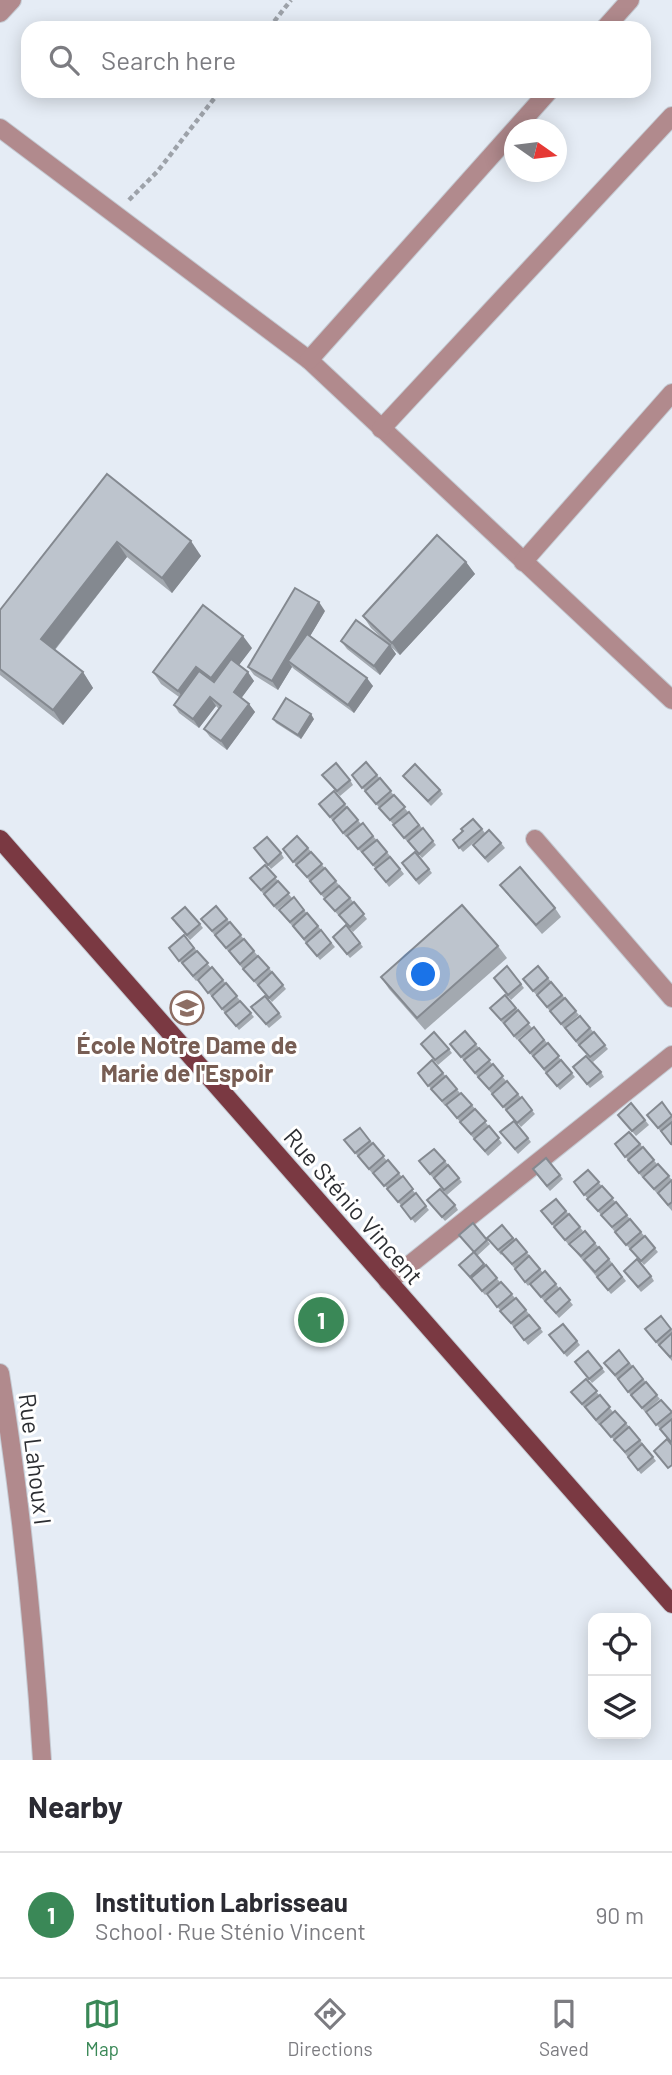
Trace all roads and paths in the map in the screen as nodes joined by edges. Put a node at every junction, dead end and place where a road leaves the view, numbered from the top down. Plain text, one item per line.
1 (12, 0) edge
2 (291, 0) edge
3 (631, 0) edge
4 (0, 13) edge
5 (274, 21) edge
6 (612, 21) edge
7 (215, 98) edge
8 (543, 98) edge
9 (672, 116) edge
10 (0, 128) edge
11 (115, 214) junction
12 (309, 360) junction
13 (672, 393) edge
14 (381, 429) junction
15 (523, 562) junction
16 (672, 700) edge
17 (535, 839) dead end
18 (1, 842) edge
19 (672, 998) edge
20 (672, 1055) edge
21 (388, 1282) junction
22 (0, 1373) edge
23 (672, 1604) edge
24 (42, 1760) edge

1 - 4 street
2 - 5 path
3 - 6 street
7 - 11 path
8 - 12 street
9 - 14 street
10 - 11 street
11 - 12 street
12 - 14 street
13 - 15 street
14 - 15 street
15 - 16 street
17 - 19 street
18 - 21 main road, Rue Sténio Vincent
20 - 21 street
21 - 23 main road, Rue Sténio Vincent
22 - 24 street, Rue Lahoux I

